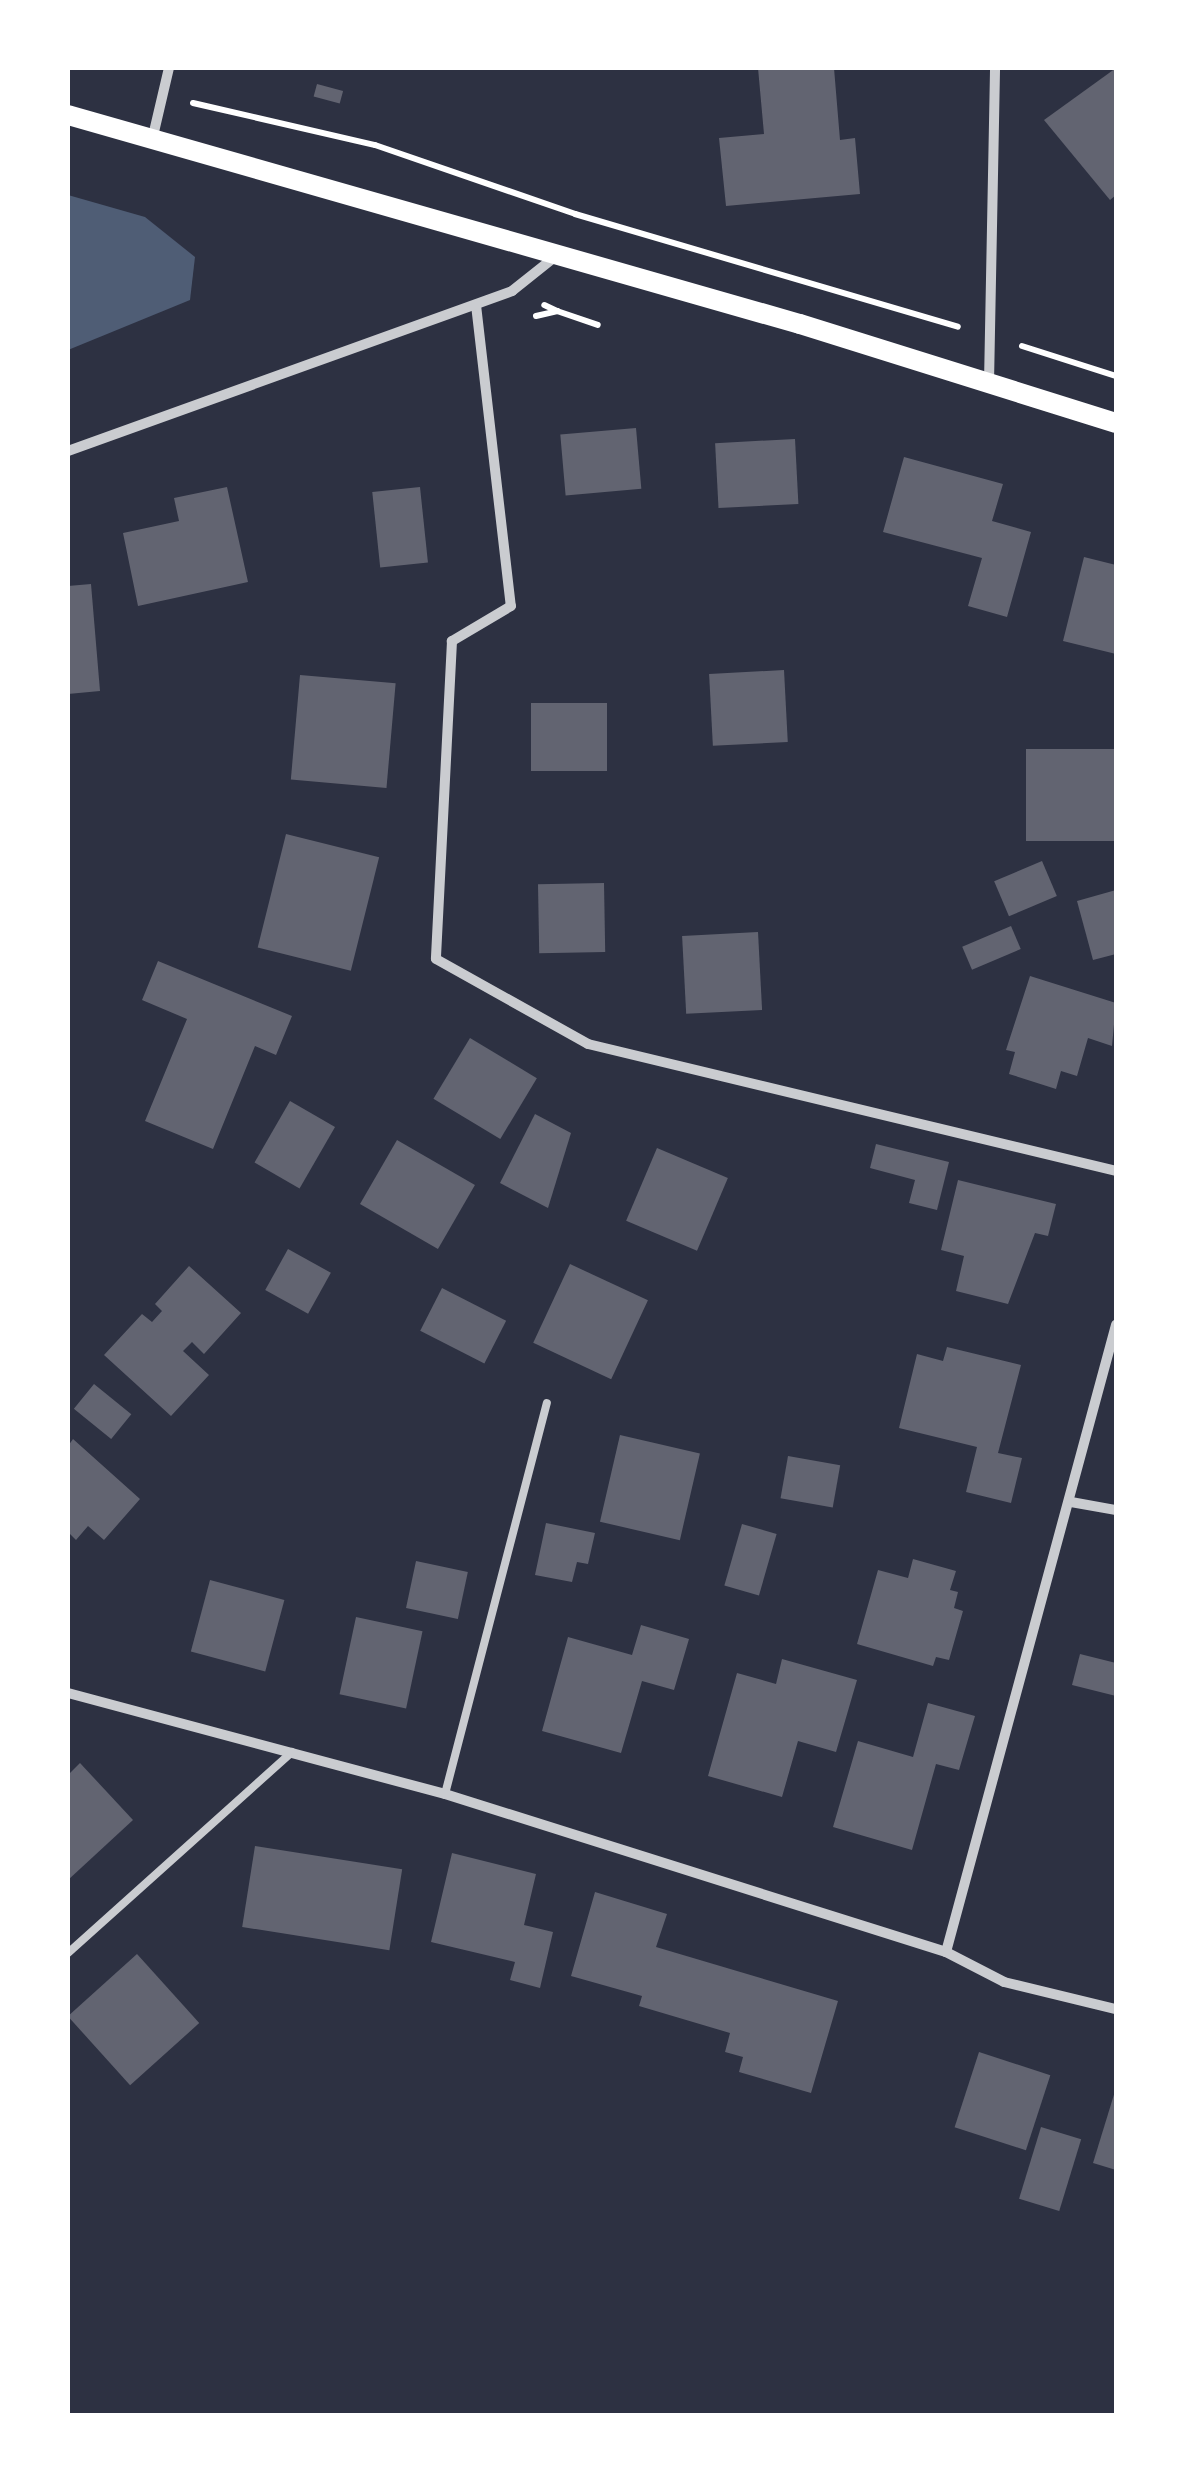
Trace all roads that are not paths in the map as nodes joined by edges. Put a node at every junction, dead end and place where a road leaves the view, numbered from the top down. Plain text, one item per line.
1 (169, 68) edge
2 (995, 68) edge
3 (68, 115) edge
4 (153, 136) junction
5 (558, 254) junction
6 (476, 305) junction
7 (989, 384) junction
8 (1116, 423) edge
9 (68, 451) edge
10 (1116, 1171) edge
11 (1116, 1325) edge
12 (547, 1403) dead end
13 (1071, 1502) junction
14 (1116, 1510) edge
15 (68, 1693) edge
16 (292, 1752) junction
17 (445, 1794) junction
18 (68, 1952) edge
19 (946, 1952) junction
20 (1116, 2009) edge

1 - 4 street
2 - 7 street
3 - 4 main road
4 - 5 main road
5 - 6 street
5 - 7 main road
6 - 9 street
6 - 10 street
7 - 8 main road
11 - 13 street
12 - 17 lane
13 - 14 street
13 - 19 street
15 - 16 street
16 - 17 street
16 - 18 lane
17 - 19 street
19 - 20 street

